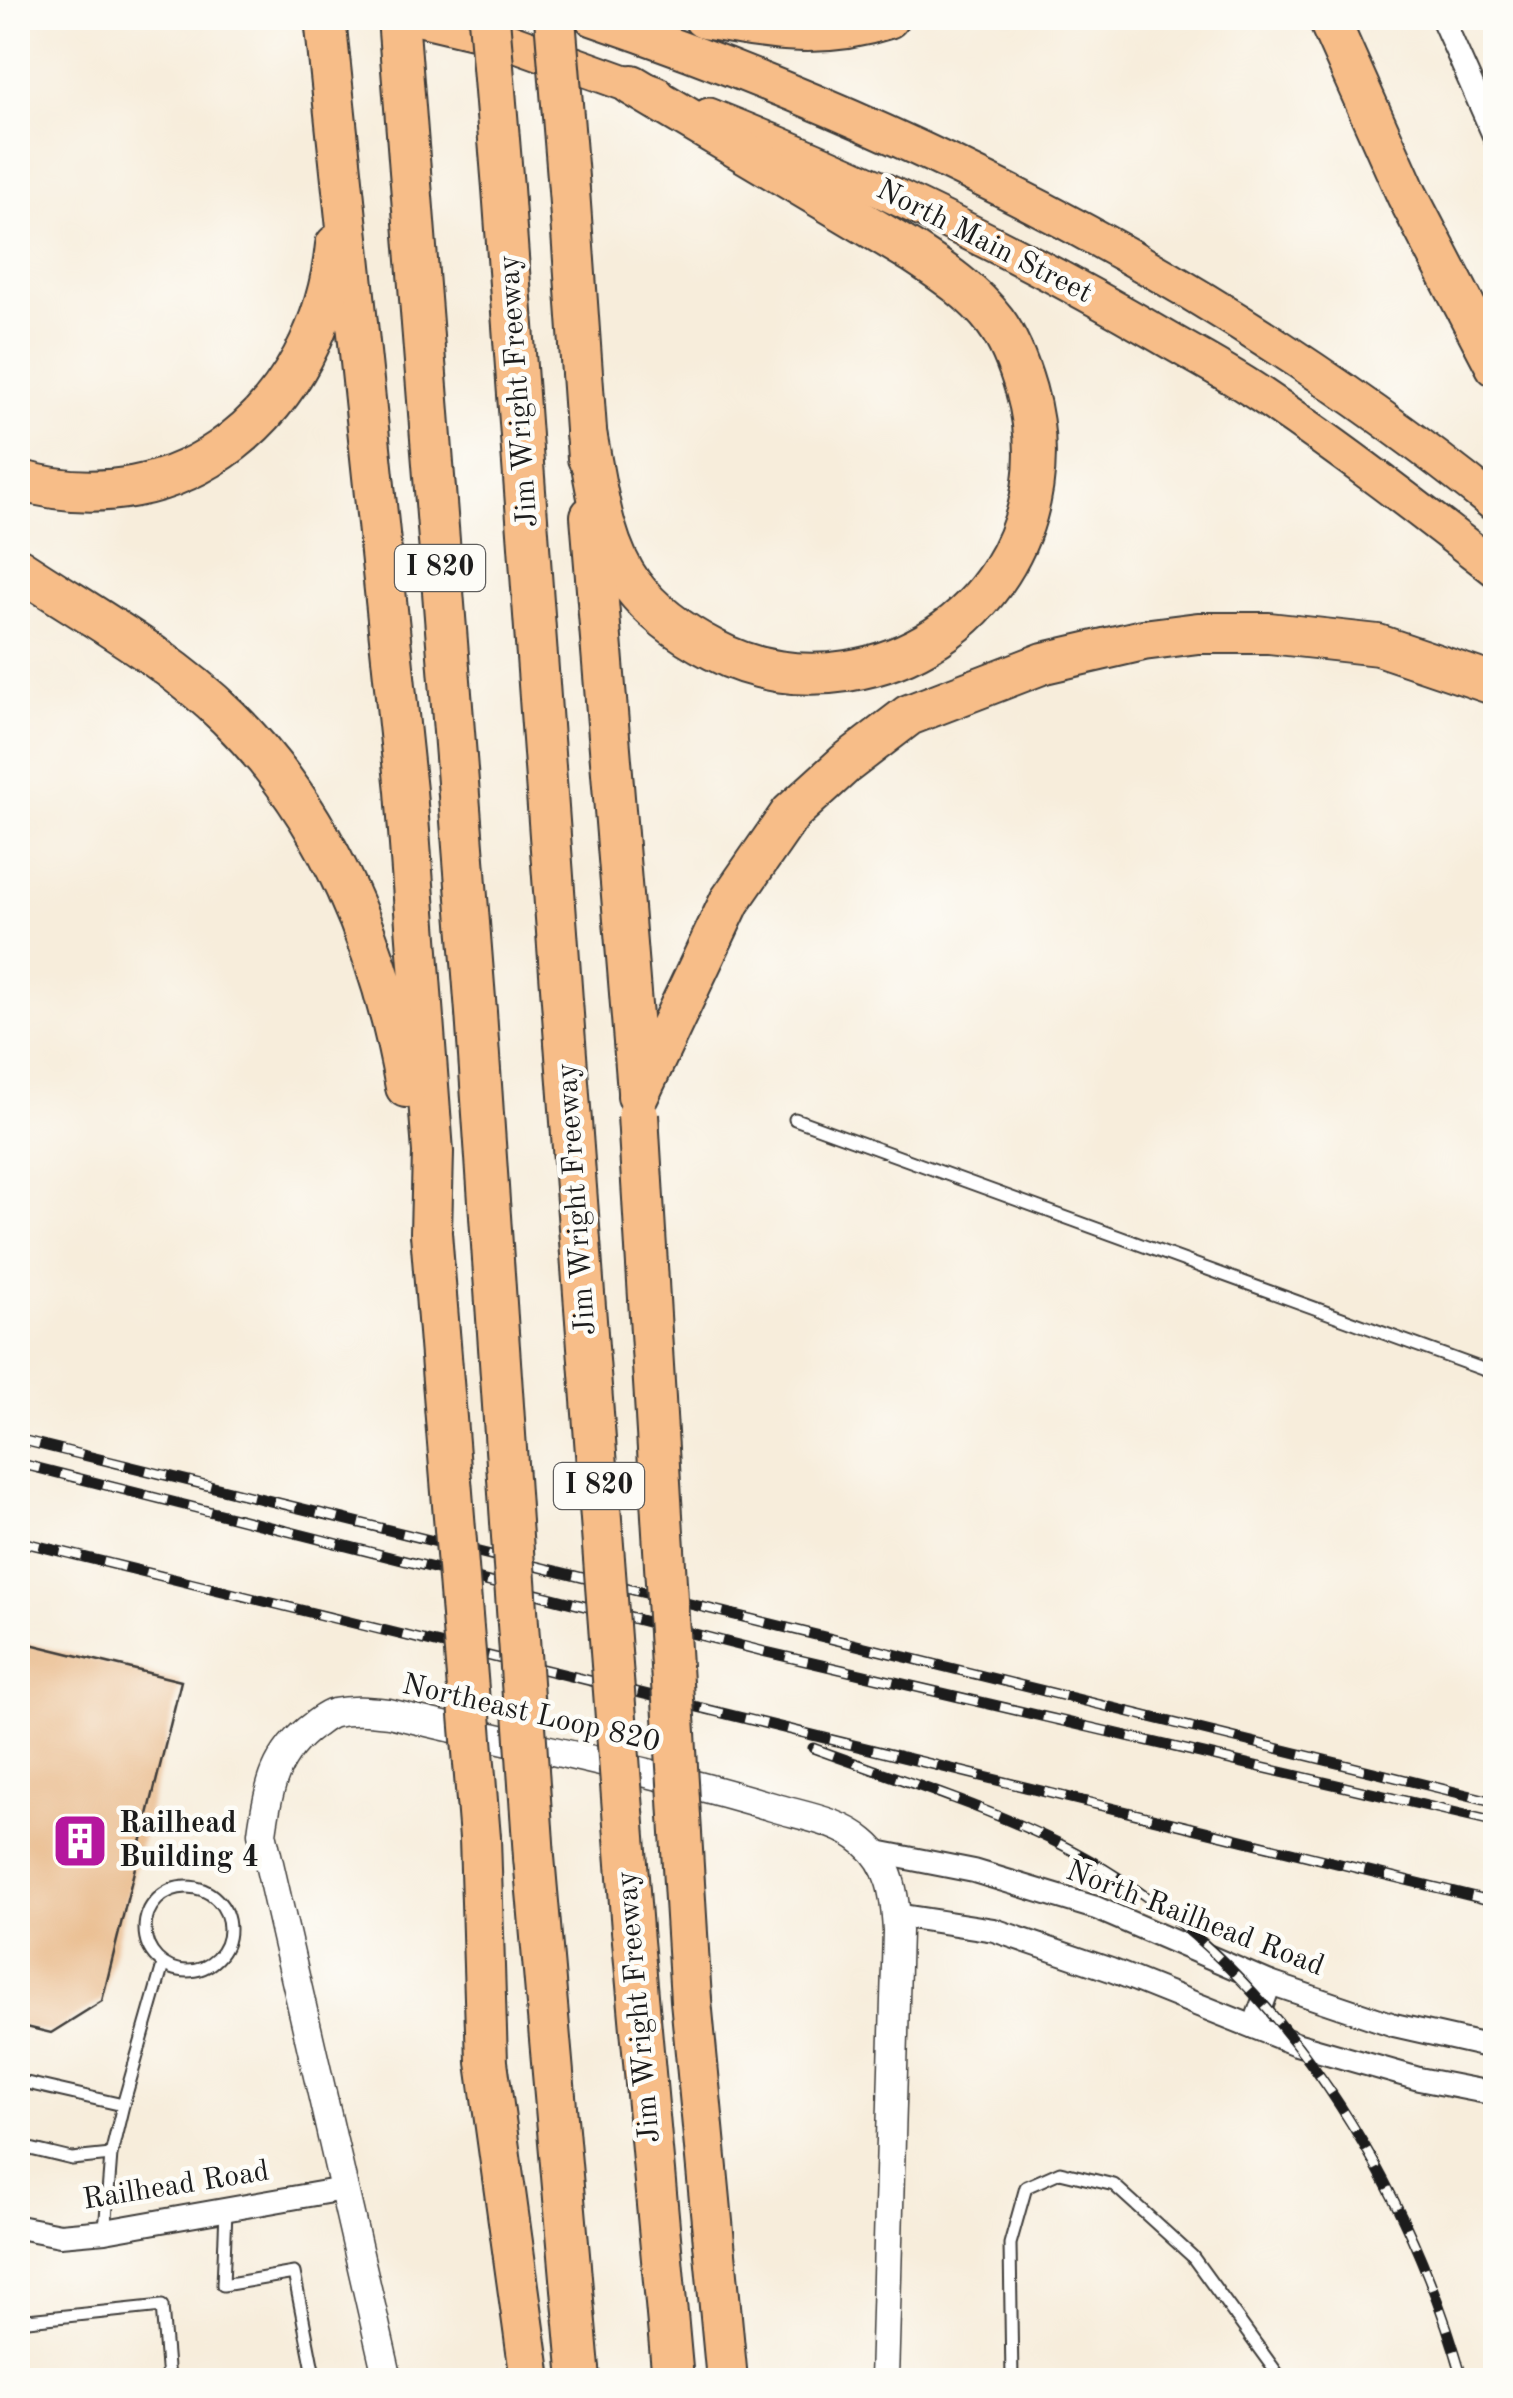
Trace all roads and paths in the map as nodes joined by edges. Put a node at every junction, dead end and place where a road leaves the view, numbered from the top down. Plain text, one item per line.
1 (325, 18) edge
2 (398, 18) edge
3 (420, 18) edge
4 (490, 18) edge
5 (555, 18) edge
6 (593, 18) edge
7 (704, 18) edge
8 (888, 18) edge
9 (1328, 18) edge
10 (1442, 18) edge
11 (632, 85) junction
12 (333, 111) junction
13 (1496, 140) edge
14 (1496, 366) edge
15 (586, 433) junction
16 (18, 480) edge
17 (1496, 505) edge
18 (18, 568) edge
19 (1496, 570) edge
20 (1496, 685) edge
21 (638, 1105) junction
22 (794, 1119) dead end
23 (431, 1232) junction
24 (1496, 1374) edge
25 (872, 1851) junction
26 (896, 1915) junction
27 (163, 1965) junction
28 (1270, 1984) junction
29 (1254, 2028) junction
30 (1496, 2048) edge
31 (18, 2080) edge
32 (1496, 2094) edge
33 (123, 2104) junction
34 (18, 2146) edge
35 (111, 2154) junction
36 (344, 2189) junction
37 (226, 2210) junction
38 (18, 2227) edge
39 (104, 2231) junction
40 (18, 2321) edge
41 (168, 2380) edge
42 (315, 2380) edge
43 (388, 2380) edge
44 (531, 2380) edge
45 (580, 2380) edge
46 (673, 2380) edge
47 (727, 2380) edge
48 (884, 2380) edge
49 (1012, 2380) edge
50 (1282, 2380) edge

1 - 12 highway
2 - 45 highway, I 820, bridge
3 - 11 main road, North Main Street
4 - 46 highway, Jim Wright Freeway / I 820, bridge
5 - 15 highway, bridge
6 - 17 main road, North Main Street
7 - 8 highway
9 - 14 highway
10 - 13 street
11 - 15 highway
11 - 19 main road, North Main Street
12 - 16 highway
12 - 23 highway
15 - 21 highway
18 - 23 highway
20 - 21 highway
21 - 47 highway, bridge
22 - 24 lane
23 - 44 highway, bridge
25 - 26 street, Northeast Loop 820
25 - 28 street, North Railhead Road
25 - 36 street, Northeast Loop 820
26 - 29 street
26 - 48 street, Northeast Loop 820
27 - 27 lane
27 - 33 lane
28 - 29 street
28 - 30 street, North Railhead Road
29 - 32 street
31 - 33 lane
33 - 35 lane
34 - 35 lane
35 - 39 lane
36 - 37 street, Railhead Road
36 - 43 street, Northeast Loop 820
37 - 39 street, Railhead Road
37 - 42 lane
38 - 39 street, Railhead Road
40 - 41 lane
49 - 50 lane

